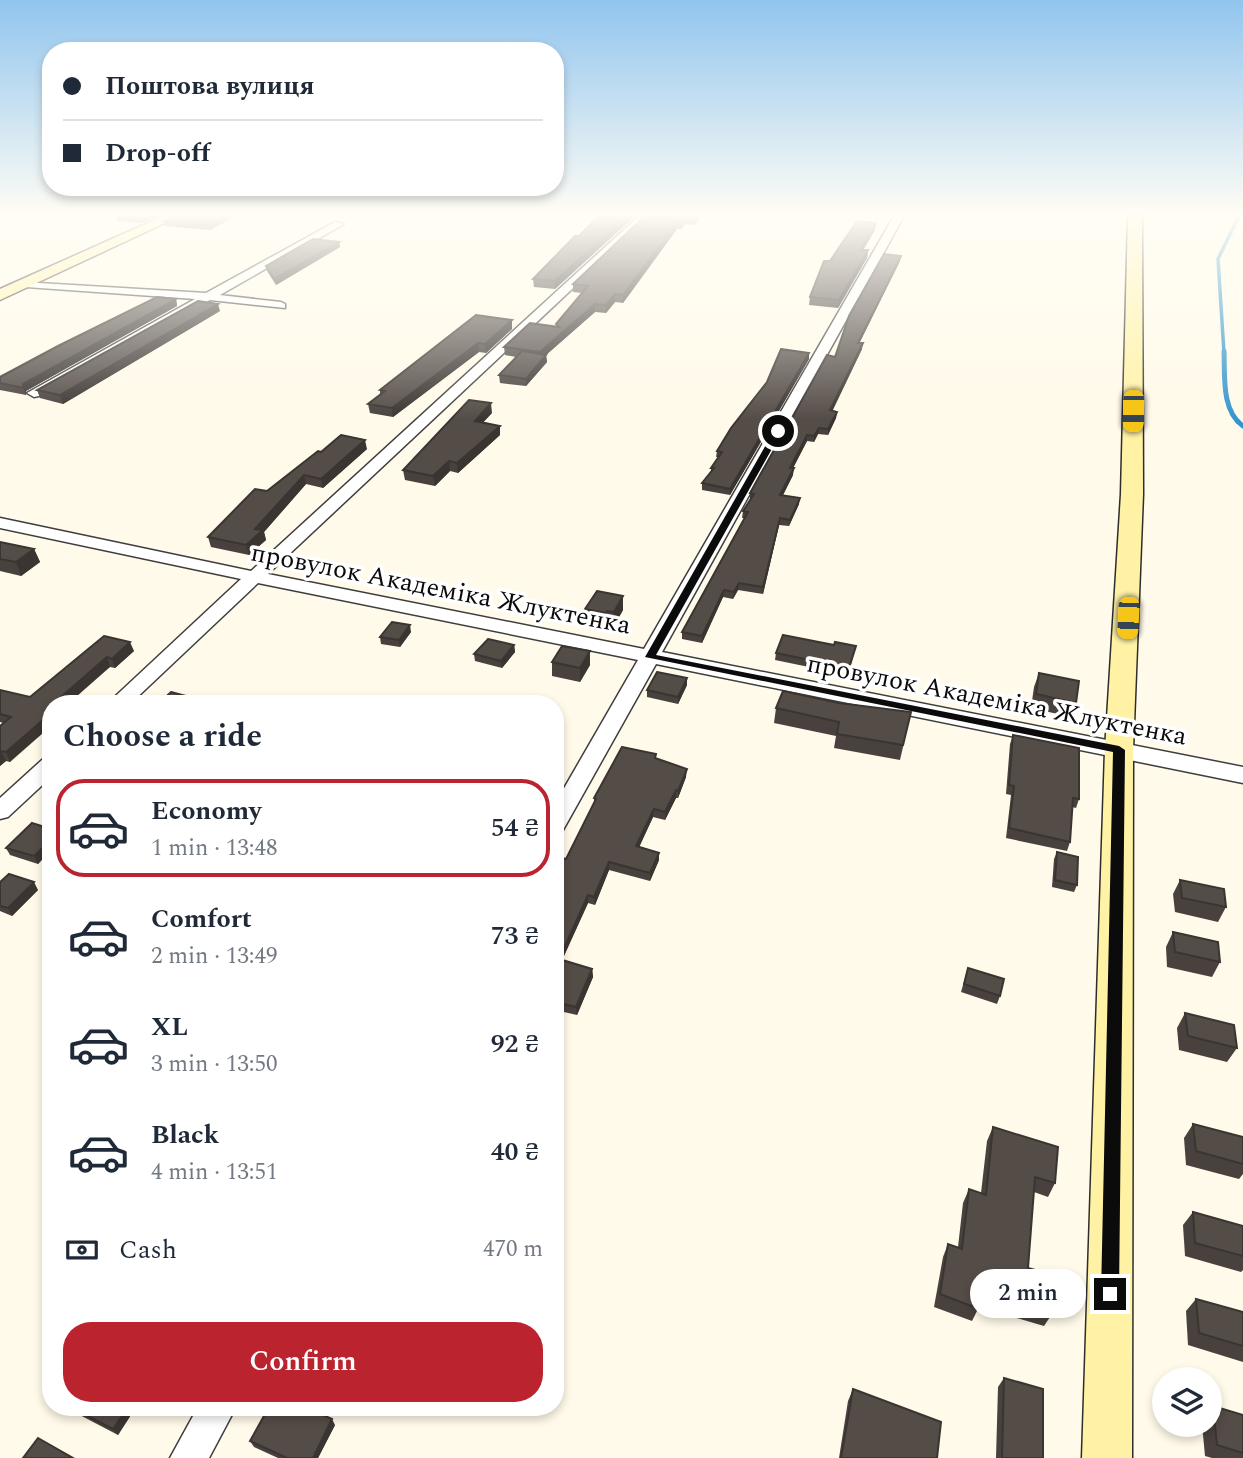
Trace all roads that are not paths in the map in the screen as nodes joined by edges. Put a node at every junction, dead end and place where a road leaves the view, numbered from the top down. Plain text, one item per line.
1 (26, 284) joint
2 (227, 284) edge
3 (572, 284) edge
4 (861, 284) edge
5 (1134, 284) edge
6 (0, 295) edge
7 (205, 296) junction
8 (281, 306) dead end
9 (34, 393) edge
10 (0, 523) edge
11 (255, 578) junction
12 (650, 657) junction
13 (127, 695) edge
14 (1119, 750) junction
15 (42, 772) edge
16 (1243, 775) edge
17 (564, 808) edge
18 (0, 811) edge
19 (213, 1416) edge
20 (188, 1458) edge
21 (1107, 1458) edge

1 - 6 street
1 - 7 street
2 - 7 street
3 - 11 street
4 - 12 street
5 - 14 street
7 - 8 street
7 - 9 street
10 - 11 street, провулок Академіка Жлуктенка
11 - 12 street, провулок Академіка Жлуктенка
11 - 13 street
12 - 14 street, провулок Академіка Жлуктенка
12 - 17 street
14 - 16 street, провулок Академіка Жлуктенка
14 - 21 street
15 - 18 street
19 - 20 street

